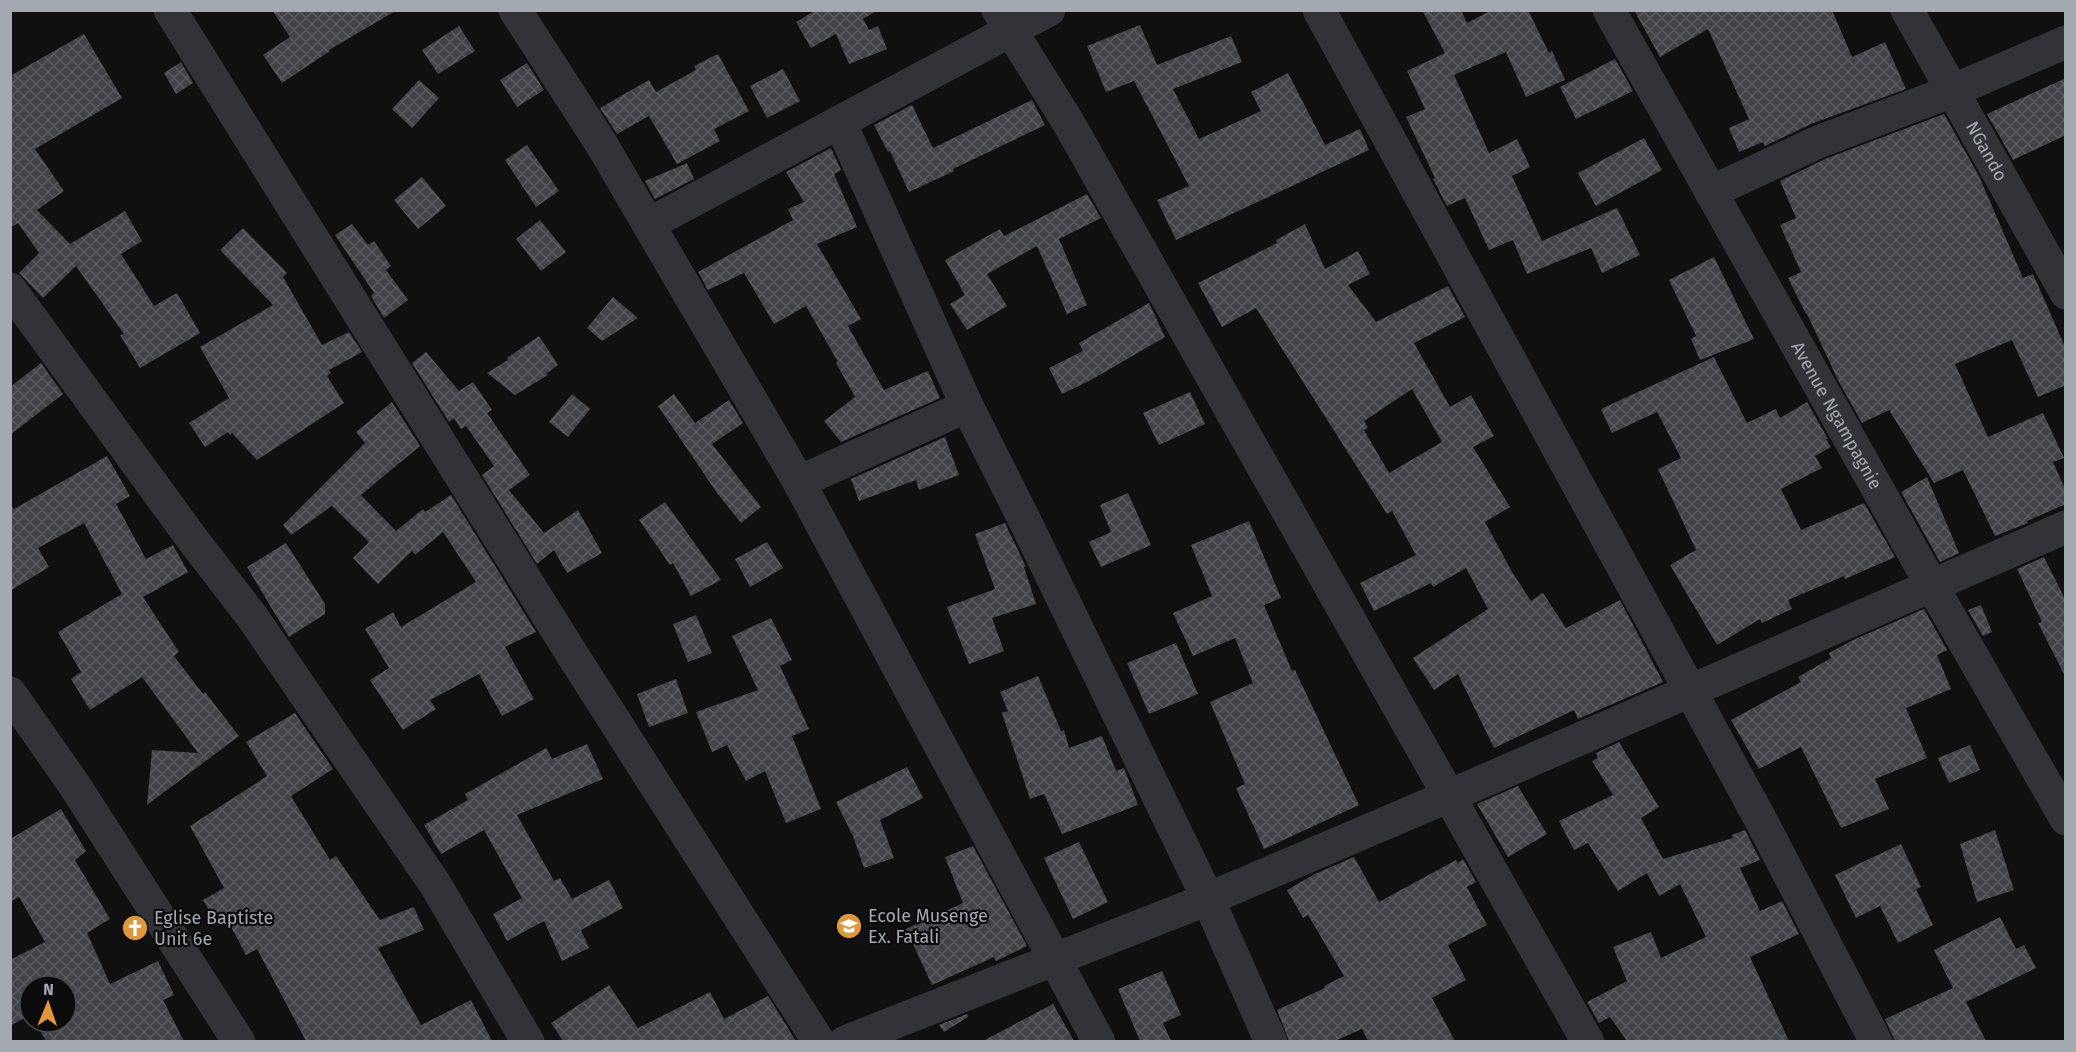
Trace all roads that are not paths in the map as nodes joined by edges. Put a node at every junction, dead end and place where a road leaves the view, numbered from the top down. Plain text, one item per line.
1 (170, 10) edge
2 (515, 10) edge
3 (1049, 10) edge
4 (1319, 10) edge
5 (1610, 10) edge
6 (1907, 10) edge
7 (1005, 21) edge
8 (2066, 42) edge
9 (1952, 91) junction
10 (840, 122) junction
11 (1711, 192) junction
12 (649, 224) junction
13 (10, 289) edge
14 (2066, 292) edge
15 (967, 406) junction
16 (799, 482) junction
17 (2066, 527) edge
18 (1931, 584) junction
19 (1690, 690) junction
20 (10, 693) edge
21 (1449, 796) junction
22 (2066, 819) edge
23 (1208, 899) junction
24 (1056, 958) junction
25 (239, 1041) edge
26 (528, 1041) edge
27 (819, 1041) edge
28 (844, 1041) edge
29 (1100, 1041) edge
30 (1271, 1041) edge
31 (1588, 1041) edge
32 (1875, 1041) edge

1 - 27 street
2 - 12 street
3 - 7 street
4 - 19 street
5 - 11 street, Avenue Ngampagnie
6 - 9 street, NGando
7 - 10 street
7 - 21 street
8 - 9 street
9 - 11 street
9 - 14 street, NGando
10 - 12 street
10 - 15 street
11 - 18 street, Avenue Ngampagnie
12 - 16 street
13 - 26 street
15 - 16 street
15 - 23 street
16 - 24 street
17 - 18 street
18 - 19 street
18 - 22 street, Avenue Ngampagnie
19 - 21 street
19 - 32 street
20 - 25 street
21 - 23 street
21 - 31 street
23 - 24 street
23 - 30 street
24 - 28 street
24 - 29 street

